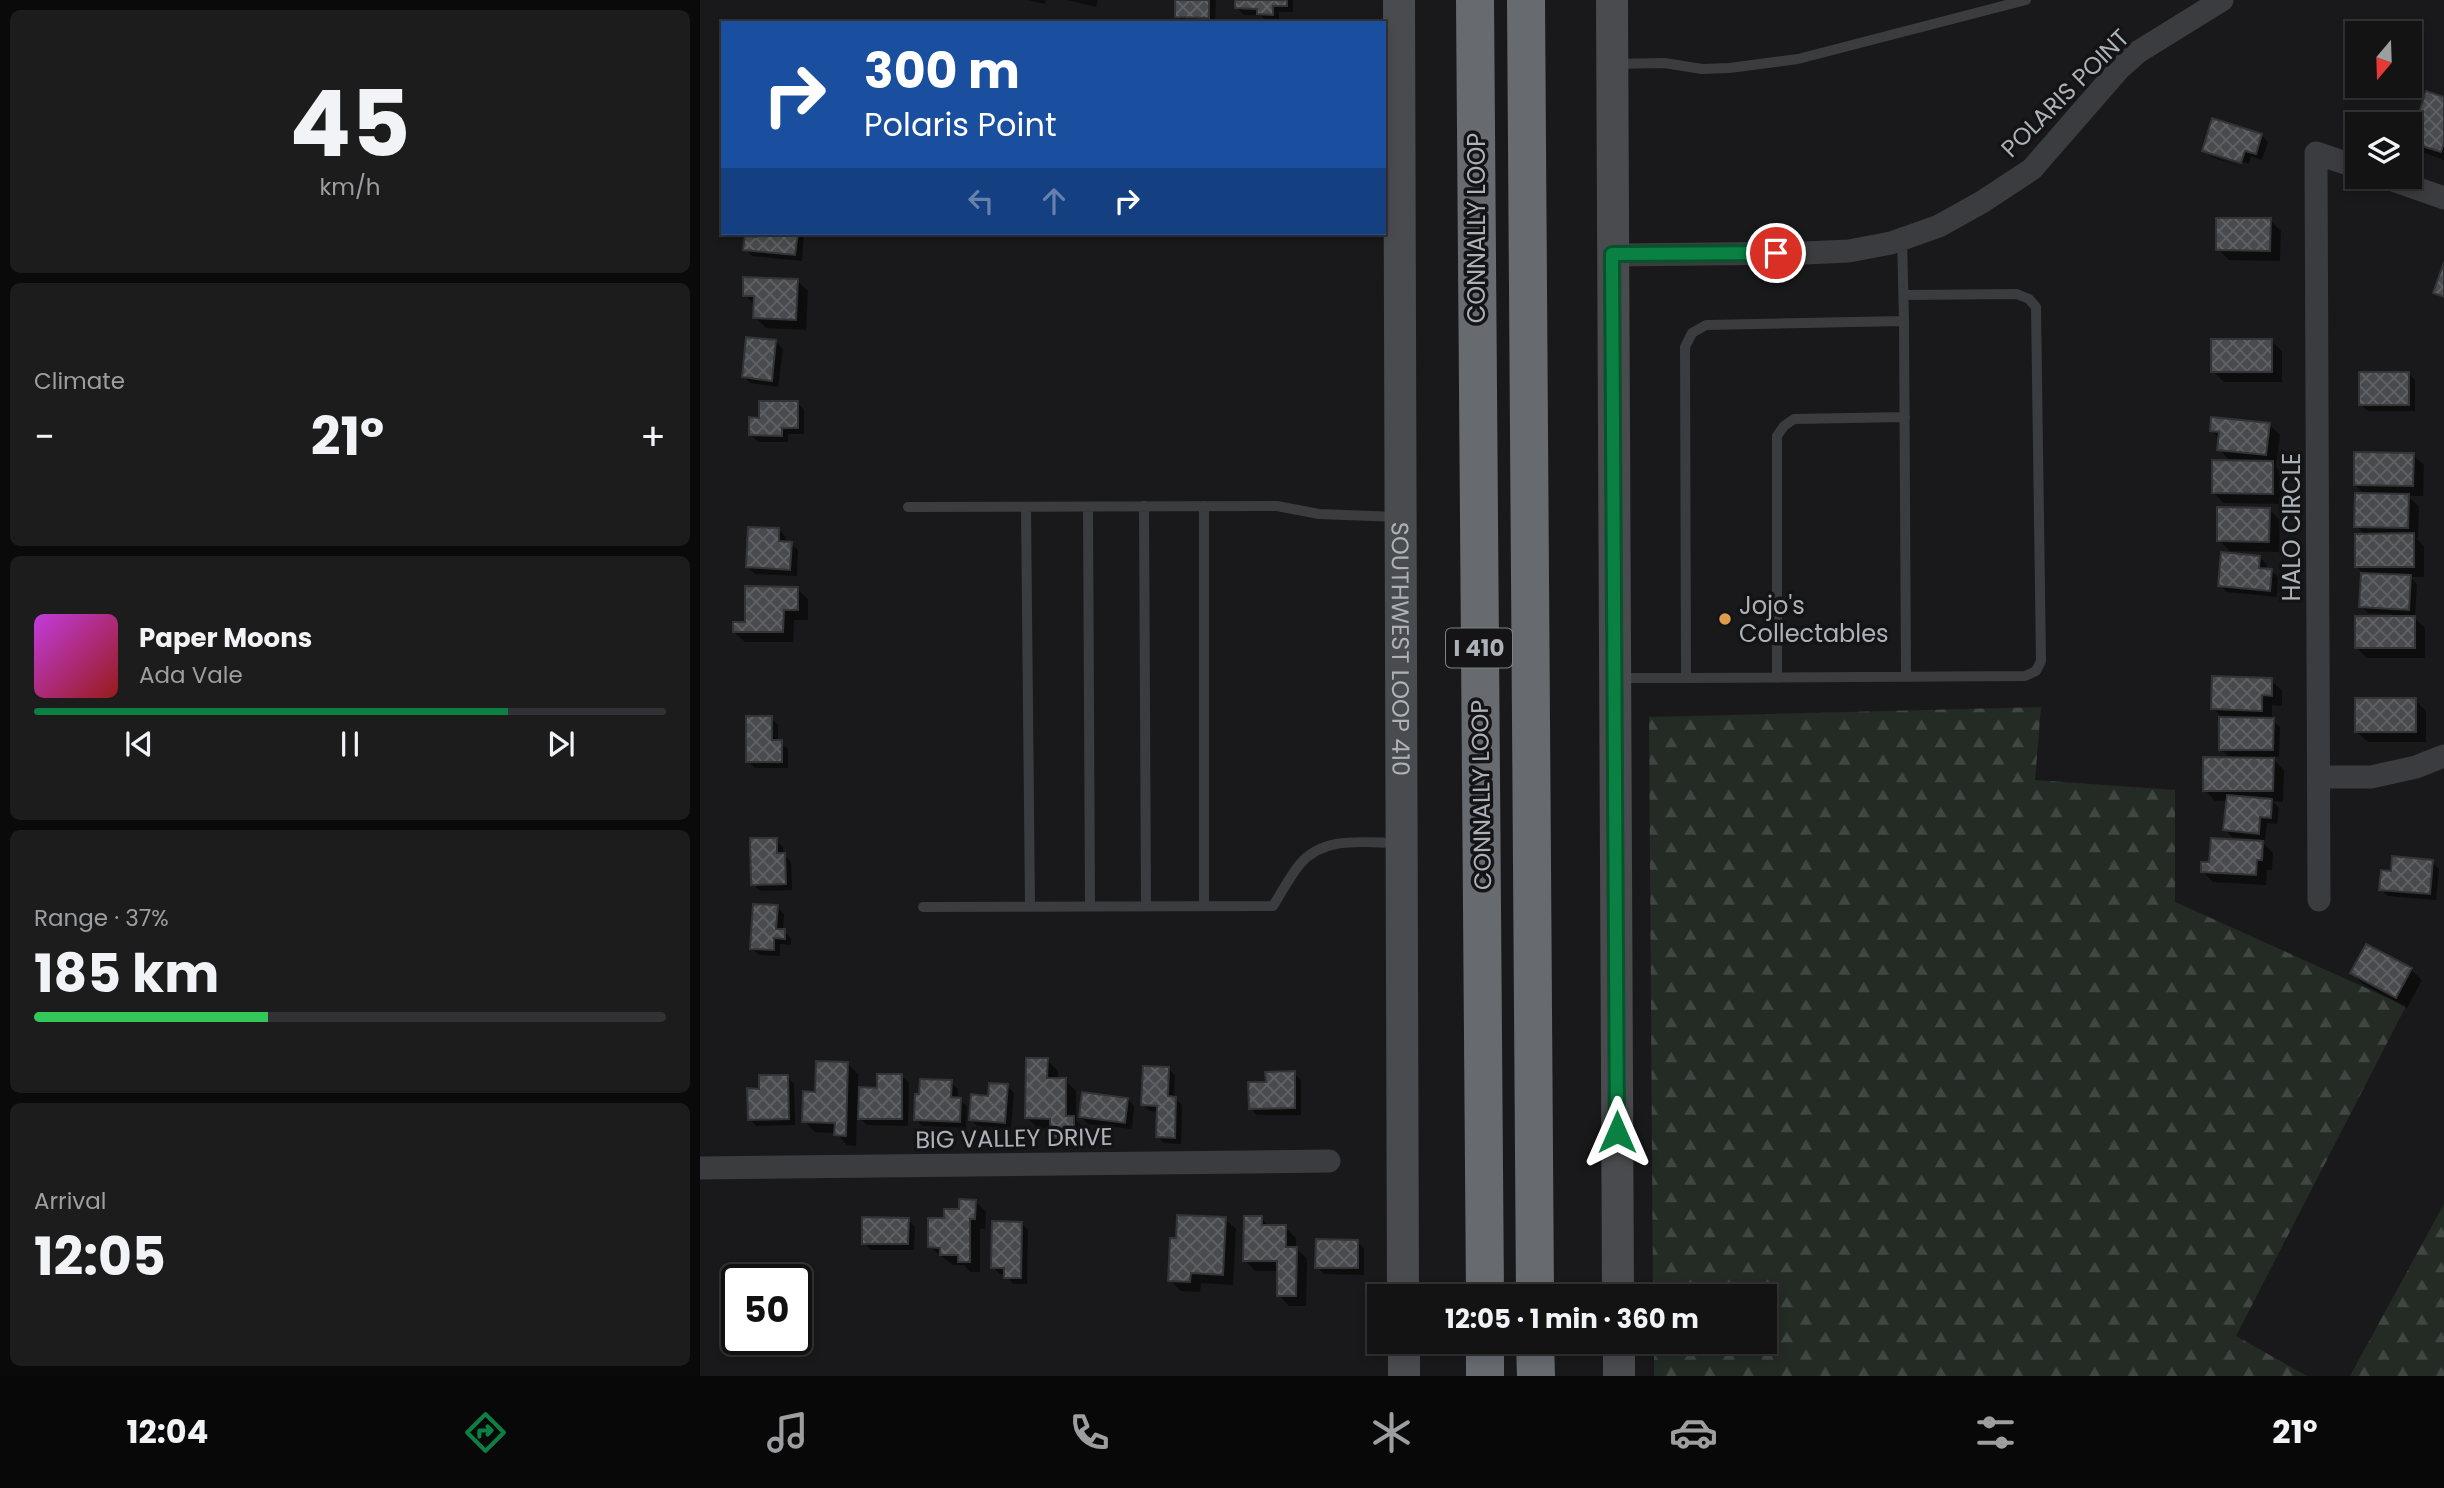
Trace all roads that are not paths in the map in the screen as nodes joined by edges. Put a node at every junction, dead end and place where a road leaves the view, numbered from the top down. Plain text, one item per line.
1 (1399, 0) edge
2 (1475, 0) edge
3 (1526, 0) edge
4 (1612, 0) edge
5 (2026, 0) edge
6 (2222, 0) edge
7 (1613, 64) junction
8 (2345, 163) edge
9 (2418, 189) edge
10 (2444, 198) edge
11 (1902, 239) junction
12 (1612, 254) junction
13 (1904, 295) junction
14 (1904, 321) junction
15 (1905, 417) junction
16 (1144, 506) junction
17 (1204, 506) junction
18 (908, 507) dead end
19 (1026, 507) junction
20 (1088, 507) junction
21 (1401, 517) junction
22 (1906, 677) junction
23 (1615, 678) junction
24 (1686, 678) junction
25 (1777, 678) junction
26 (2444, 756) edge
27 (2319, 777) junction
28 (1402, 843) junction
29 (2319, 900) dead end
30 (1030, 906) junction
31 (1090, 906) junction
32 (1146, 906) junction
33 (1204, 906) junction
34 (923, 907) dead end
35 (1329, 1161) dead end
36 (700, 1168) edge
37 (1404, 1284) edge
38 (1485, 1284) edge
39 (1535, 1284) edge
40 (1618, 1284) edge
41 (1404, 1354) edge
42 (1485, 1354) edge
43 (1535, 1354) edge
44 (1619, 1354) edge
45 (1404, 1376) edge
46 (1485, 1376) edge
47 (1536, 1376) edge
48 (1619, 1376) edge

1 - 21 main road, SOUTHWEST LOOP 410
2 - 38 highway, CONNALLY LOOP / I 410
3 - 39 highway, CONNALLY LOOP / I 410
4 - 7 main road
5 - 7 lane
6 - 11 street, POLARIS POINT
7 - 12 main road
8 - 27 street, HALO CIRCLE
9 - 10 street
11 - 12 street, POLARIS POINT
11 - 13 lane
12 - 23 main road
13 - 14 lane
13 - 22 lane
14 - 15 lane
14 - 24 lane
15 - 22 lane
15 - 25 lane
16 - 17 lane
16 - 20 lane
16 - 32 lane
17 - 21 lane
17 - 33 lane
18 - 19 lane
19 - 20 lane
19 - 30 lane
20 - 31 lane
21 - 28 main road, SOUTHWEST LOOP 410
22 - 25 lane
23 - 24 lane
23 - 40 main road
24 - 25 lane
26 - 27 street
27 - 29 street, HALO CIRCLE
28 - 33 lane
28 - 37 main road, SOUTHWEST LOOP 410
30 - 31 lane
30 - 34 lane
31 - 32 lane
32 - 33 lane
35 - 36 street, BIG VALLEY DRIVE
41 - 45 main road
42 - 46 highway
43 - 47 highway
44 - 48 main road

